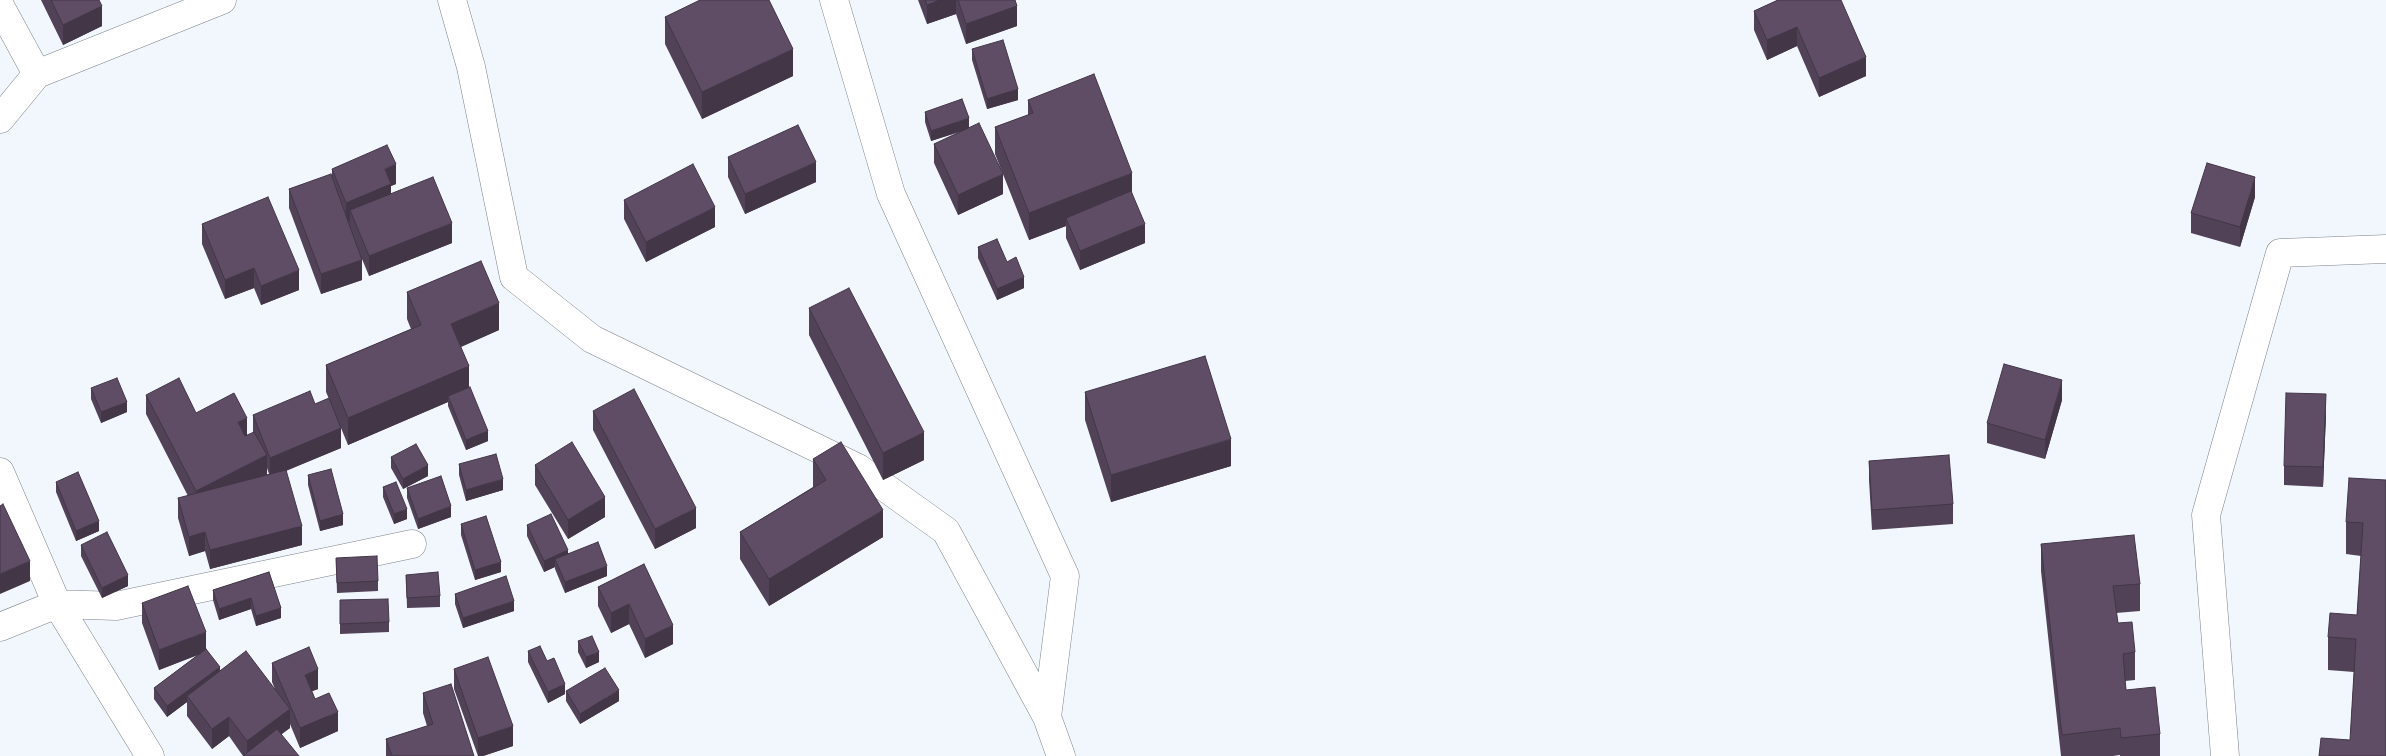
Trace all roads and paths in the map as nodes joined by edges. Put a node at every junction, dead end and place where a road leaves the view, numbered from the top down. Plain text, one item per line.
1 (222, 0) edge
2 (452, 0) edge
3 (834, 0) edge
4 (0, 6) edge
5 (37, 74) junction
6 (0, 119) edge
7 (2386, 249) edge
8 (0, 472) edge
9 (412, 544) dead end
10 (57, 604) junction
11 (0, 627) edge
12 (1047, 717) junction
13 (150, 756) edge
14 (1061, 756) edge
15 (2225, 756) edge

1 - 5 street
2 - 12 street
3 - 12 street
4 - 5 street
5 - 6 street
7 - 15 street
8 - 10 street
9 - 10 street
10 - 11 street
10 - 13 street
12 - 14 street

